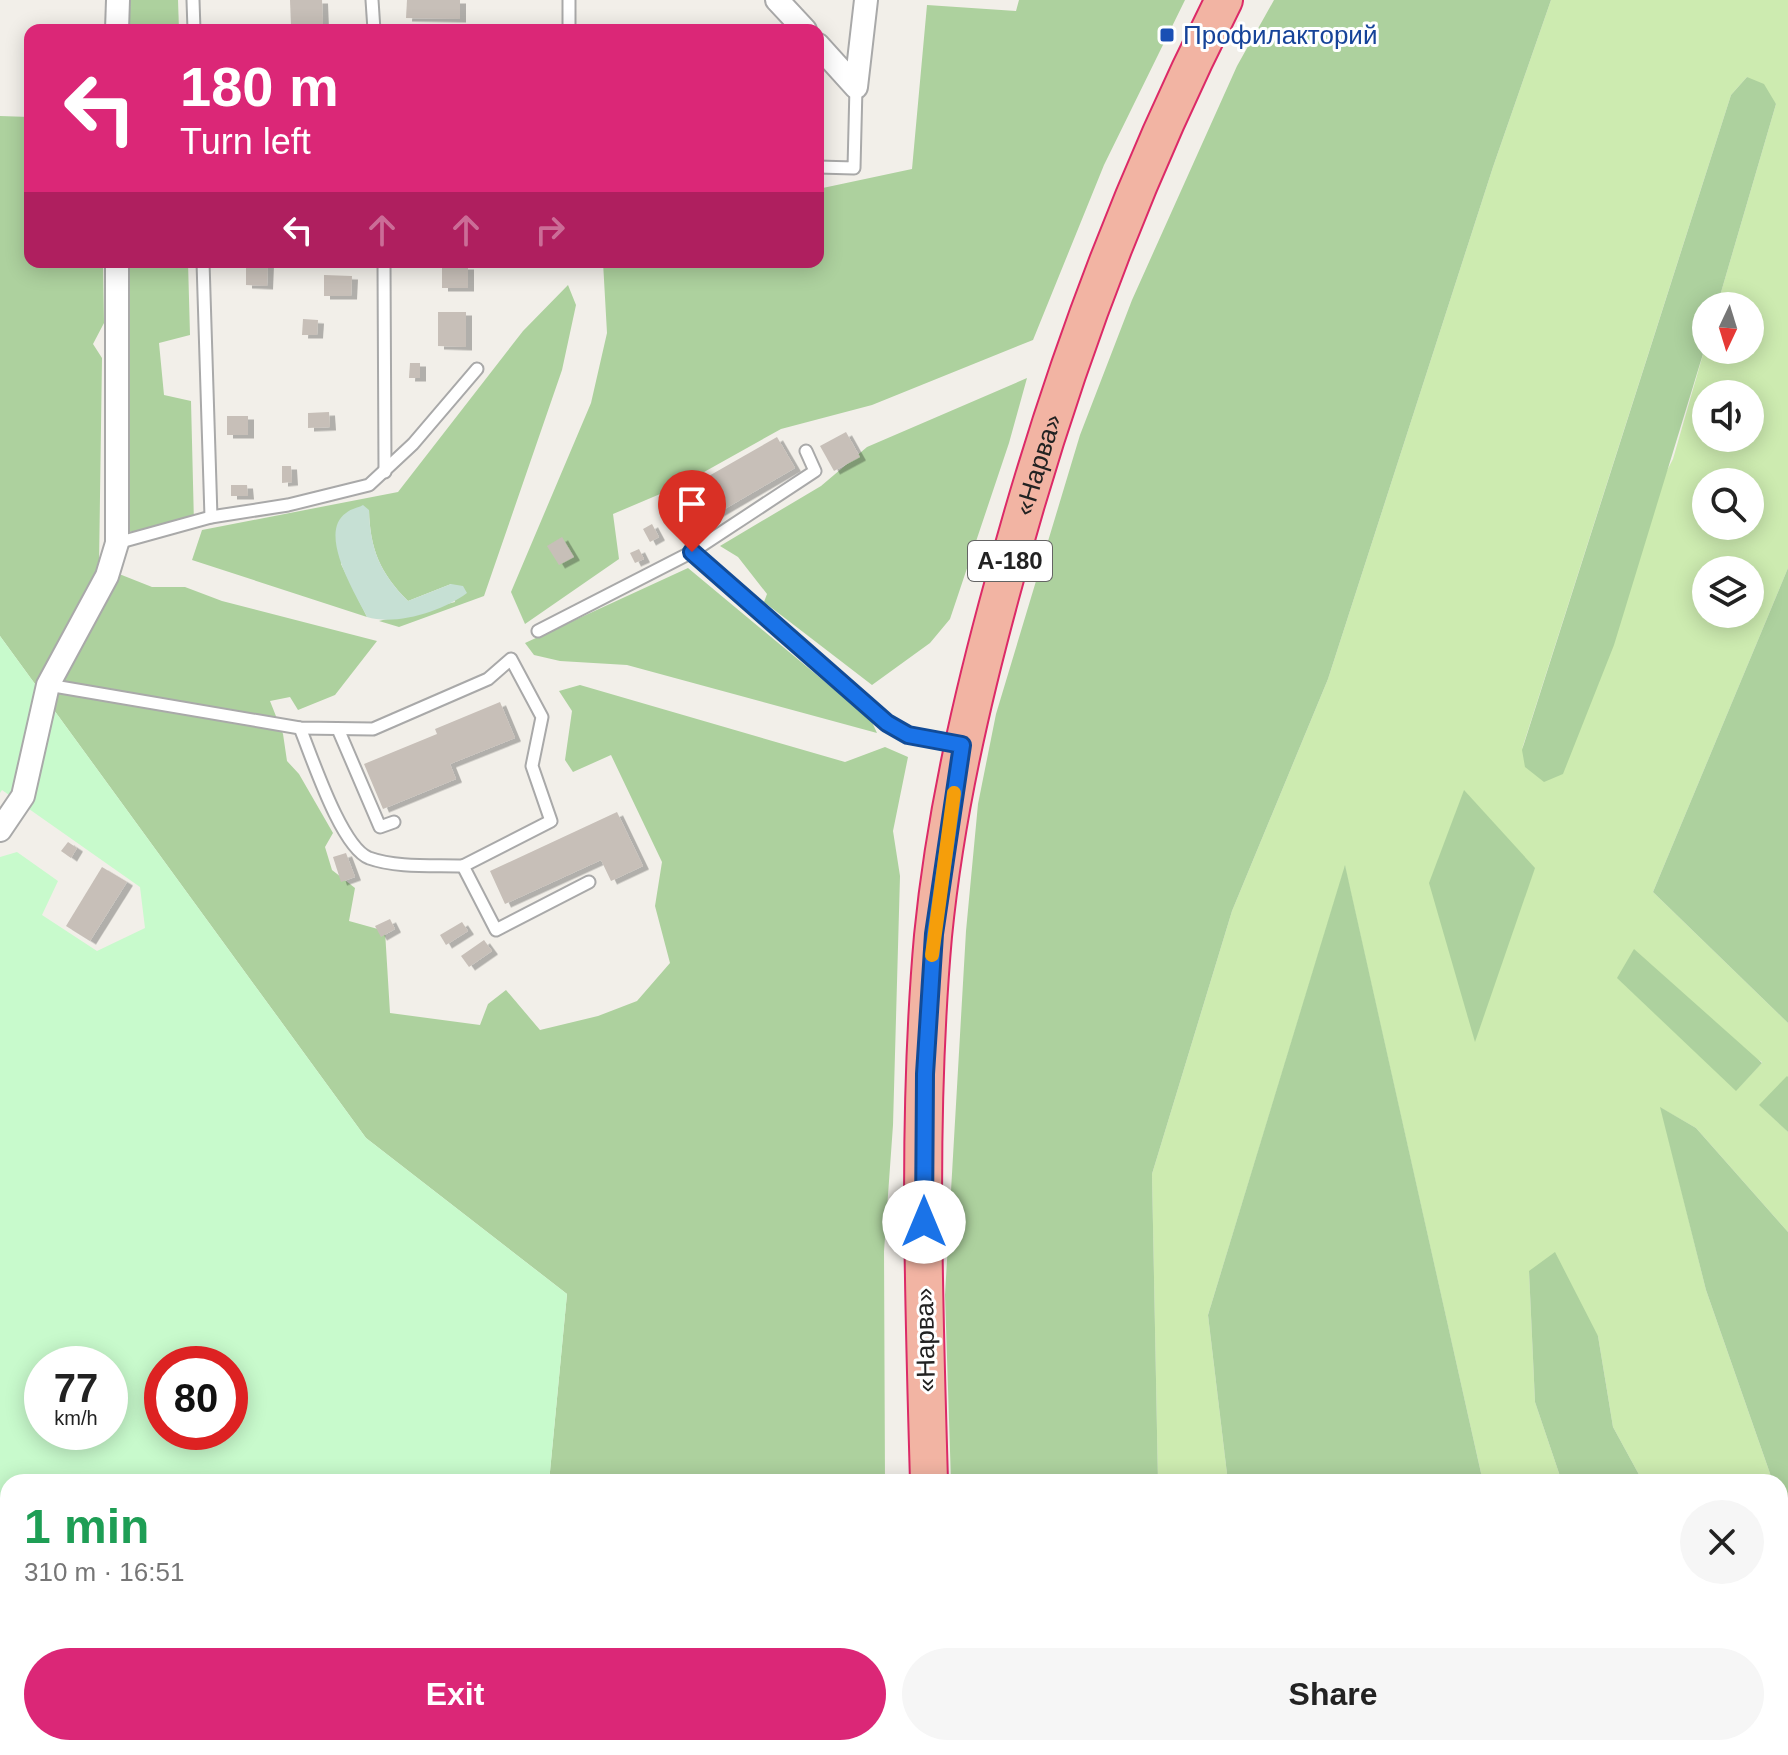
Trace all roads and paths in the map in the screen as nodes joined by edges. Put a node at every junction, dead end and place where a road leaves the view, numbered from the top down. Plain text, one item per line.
1 (118, 0) edge
2 (193, 0) edge
3 (372, 0) edge
4 (569, 0) edge
5 (777, 0) edge
6 (866, 0) edge
7 (1224, 0) edge
8 (1238, 0) edge
9 (117, 24) edge
10 (194, 24) edge
11 (374, 24) edge
12 (569, 24) edge
13 (799, 24) edge
14 (824, 52) edge
15 (856, 87) junction
16 (824, 167) edge
17 (117, 268) edge
18 (203, 268) edge
19 (384, 268) edge
20 (1081, 332) junction
21 (477, 369) dead end
22 (806, 451) dead end
23 (385, 472) junction
24 (211, 517) junction
25 (117, 543) junction
26 (692, 552) junction
27 (538, 631) dead end
28 (48, 685) junction
29 (300, 728) junction
30 (338, 729) junction
31 (962, 745) junction
32 (394, 822) dead end
33 (0, 830) edge
34 (463, 866) junction
35 (589, 882) dead end
36 (929, 1474) edge

1 - 9 street
2 - 10 lane
3 - 11 lane
4 - 12 lane
5 - 13 street
6 - 15 street
7 - 20 highway, «Нарва» / А-180
8 - 20 highway
14 - 15 street
15 - 16 lane
17 - 25 street
18 - 24 lane
19 - 23 lane
20 - 31 highway, «Нарва» / А-180
21 - 23 lane
22 - 26 lane
23 - 24 lane
24 - 25 lane
25 - 28 street
26 - 27 lane
26 - 31 lane
28 - 29 lane
28 - 33 street
29 - 30 lane
29 - 34 lane
30 - 32 lane
30 - 34 lane
31 - 36 highway, «Нарва» / А-180
34 - 35 lane

